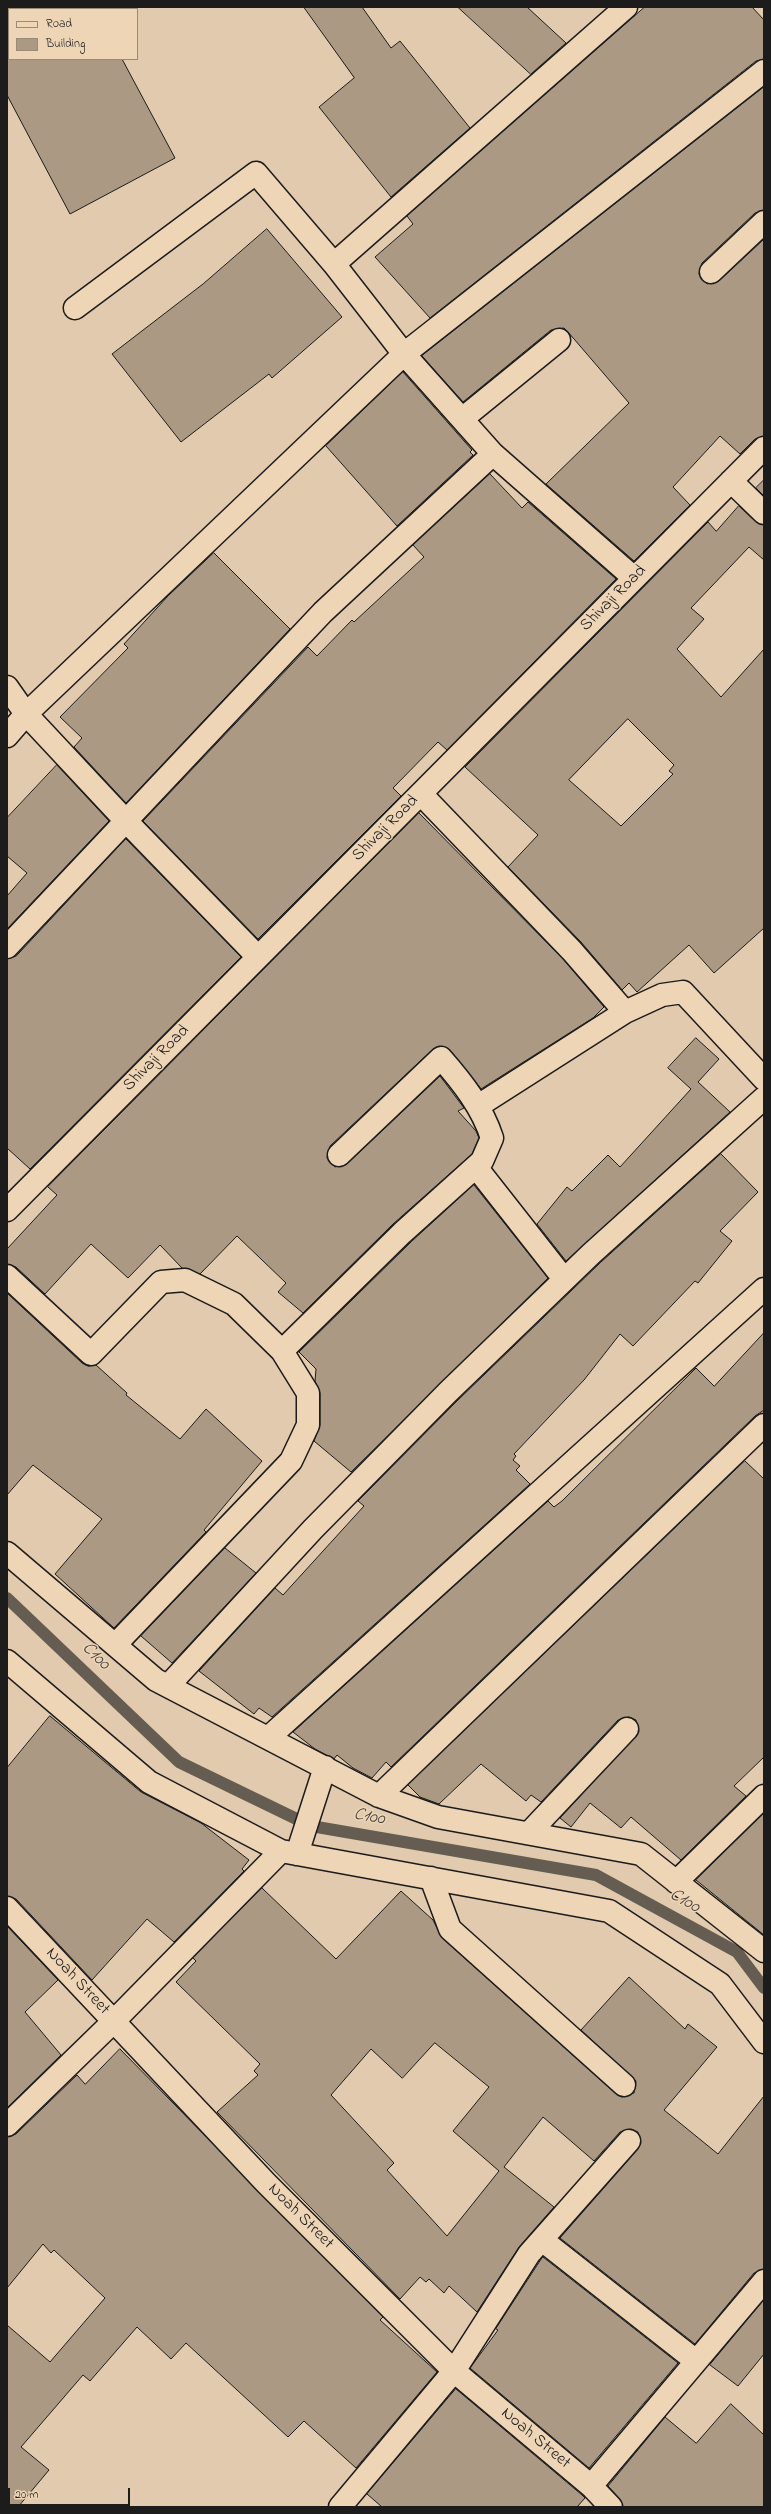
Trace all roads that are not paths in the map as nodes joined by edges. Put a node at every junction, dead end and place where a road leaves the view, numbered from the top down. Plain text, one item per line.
1 (626, 7) edge
2 (764, 71) edge
3 (764, 222) edge
4 (334, 264) junction
5 (711, 272) dead end
6 (75, 308) dead end
7 (559, 340) dead end
8 (404, 354) junction
9 (462, 419) junction
10 (764, 448) edge
11 (493, 454) junction
12 (731, 481) junction
13 (764, 513) edge
14 (634, 578) junction
15 (7, 687) edge
16 (26, 714) junction
17 (7, 736) edge
18 (420, 794) junction
19 (126, 821) junction
20 (7, 947) edge
21 (258, 957) junction
22 (625, 1012) junction
23 (764, 1079) edge
24 (764, 1098) edge
25 (478, 1106) junction
26 (339, 1155) dead end
27 (476, 1167) junction
28 (11, 1199) edge
29 (7, 1276) edge
30 (564, 1280) junction
31 (764, 1288) edge
32 (282, 1351) junction
33 (764, 1425) edge
34 (7, 1553) edge
35 (115, 1645) junction
36 (7, 1661) edge
37 (168, 1686) junction
38 (627, 1729) dead end
39 (268, 1738) junction
40 (325, 1767) junction
41 (378, 1796) junction
42 (764, 1796) edge
43 (529, 1833) junction
44 (293, 1849) junction
45 (431, 1878) junction
46 (676, 1882) junction
47 (7, 1908) edge
48 (764, 1951) edge
49 (113, 2022) junction
50 (764, 2042) edge
51 (624, 2085) dead end
52 (7, 2125) edge
53 (629, 2141) dead end
54 (542, 2240) junction
55 (764, 2281) edge
56 (696, 2362) junction
57 (454, 2371) junction
58 (591, 2486) junction
59 (340, 2507) edge
60 (611, 2507) edge

1 - 4 street
2 - 8 street
3 - 5 street
4 - 6 street
4 - 8 street
7 - 9 street
8 - 9 street
8 - 16 street
9 - 11 street
10 - 12 street, Shivaji Road
11 - 14 street
11 - 19 street
12 - 13 street
12 - 14 street, Shivaji Road
14 - 18 street, Shivaji Road
15 - 16 street
16 - 17 street
16 - 19 street
18 - 21 street, Shivaji Road
18 - 22 street
19 - 20 street
19 - 21 street
21 - 28 street, Shivaji Road
22 - 23 street
22 - 25 street
24 - 30 street
25 - 26 street
25 - 27 street
27 - 30 street
27 - 32 street
29 - 32 street
30 - 37 street
31 - 39 street
32 - 35 street
33 - 41 street
34 - 35 street
35 - 37 street
36 - 44 street
37 - 39 street
38 - 43 street
39 - 40 street
40 - 41 street
40 - 44 street
41 - 43 street
42 - 46 street
43 - 46 street
44 - 45 street
44 - 49 street
45 - 50 street
45 - 51 street
46 - 48 street
47 - 49 street, Noah Street
49 - 52 street
49 - 57 street, Noah Street
53 - 54 street
54 - 56 street
54 - 57 street
55 - 56 street
56 - 58 street
57 - 58 street, Noah Street
57 - 59 street
58 - 60 street, Noah Street

